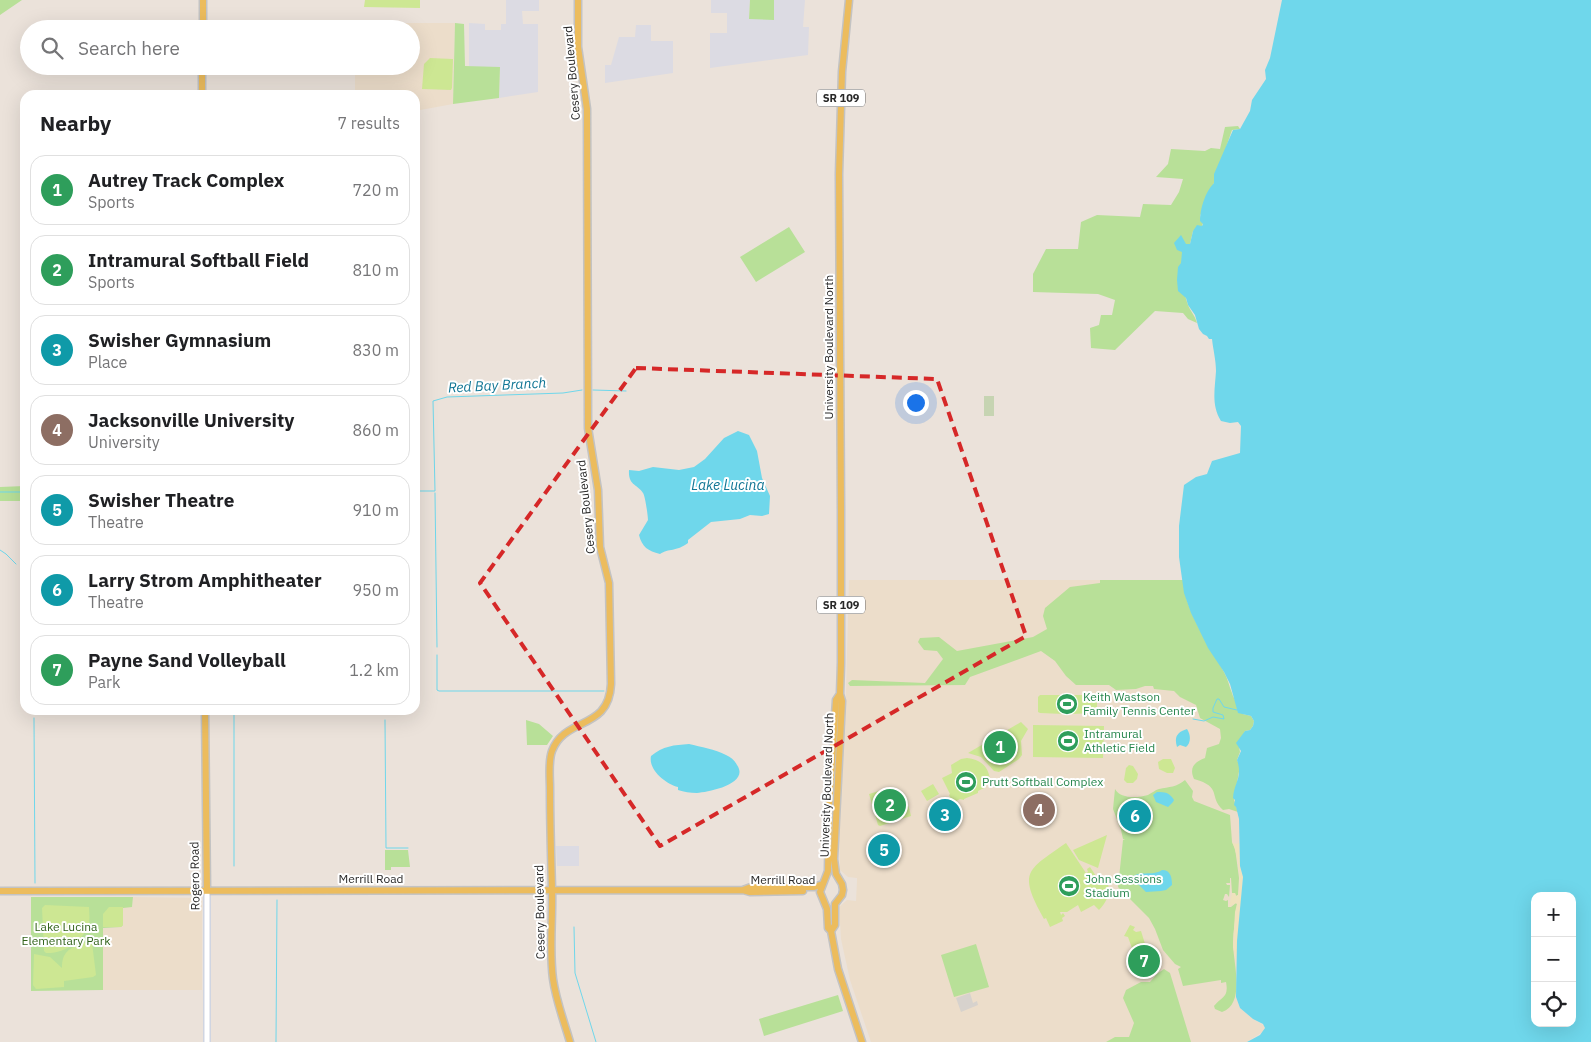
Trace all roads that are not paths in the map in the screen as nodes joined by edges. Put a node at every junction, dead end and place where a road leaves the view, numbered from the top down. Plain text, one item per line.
1 (203, 0) edge
2 (578, 0) edge
3 (850, 0) edge
4 (203, 20) edge
5 (202, 75) edge
6 (202, 90) edge
7 (206, 715) edge
8 (836, 754) junction
9 (834, 859) junction
10 (826, 882) junction
11 (837, 882) junction
12 (552, 890) junction
13 (743, 890) junction
14 (0, 891) edge
15 (206, 891) junction
16 (823, 894) junction
17 (835, 900) junction
18 (833, 930) junction
19 (207, 1042) edge
20 (570, 1042) edge
21 (862, 1042) edge

1 - 4 main road
2 - 12 main road, Cesery Boulevard
3 - 8 main road, University Boulevard North / SR 109
5 - 6 main road
7 - 15 main road, Rogero Road
8 - 9 main road, University Boulevard North / SR 109
8 - 10 main road, University Boulevard North / SR 109
9 - 11 main road, SR 109
9 - 17 main road, University Boulevard North / SR 109
10 - 11 main road
10 - 13 main road, Merrill Road
10 - 16 main road
11 - 17 main road, SR 109
12 - 13 main road, Merrill Road
12 - 15 main road, Merrill Road
12 - 20 main road, Cesery Boulevard
13 - 16 main road, Merrill Road
14 - 15 main road, Merrill Road
15 - 19 street, Rogero Road
16 - 17 main road
16 - 18 main road, University Boulevard North / SR 109
17 - 18 main road, University Boulevard North / SR 109
18 - 21 main road, University Boulevard North / SR 109

